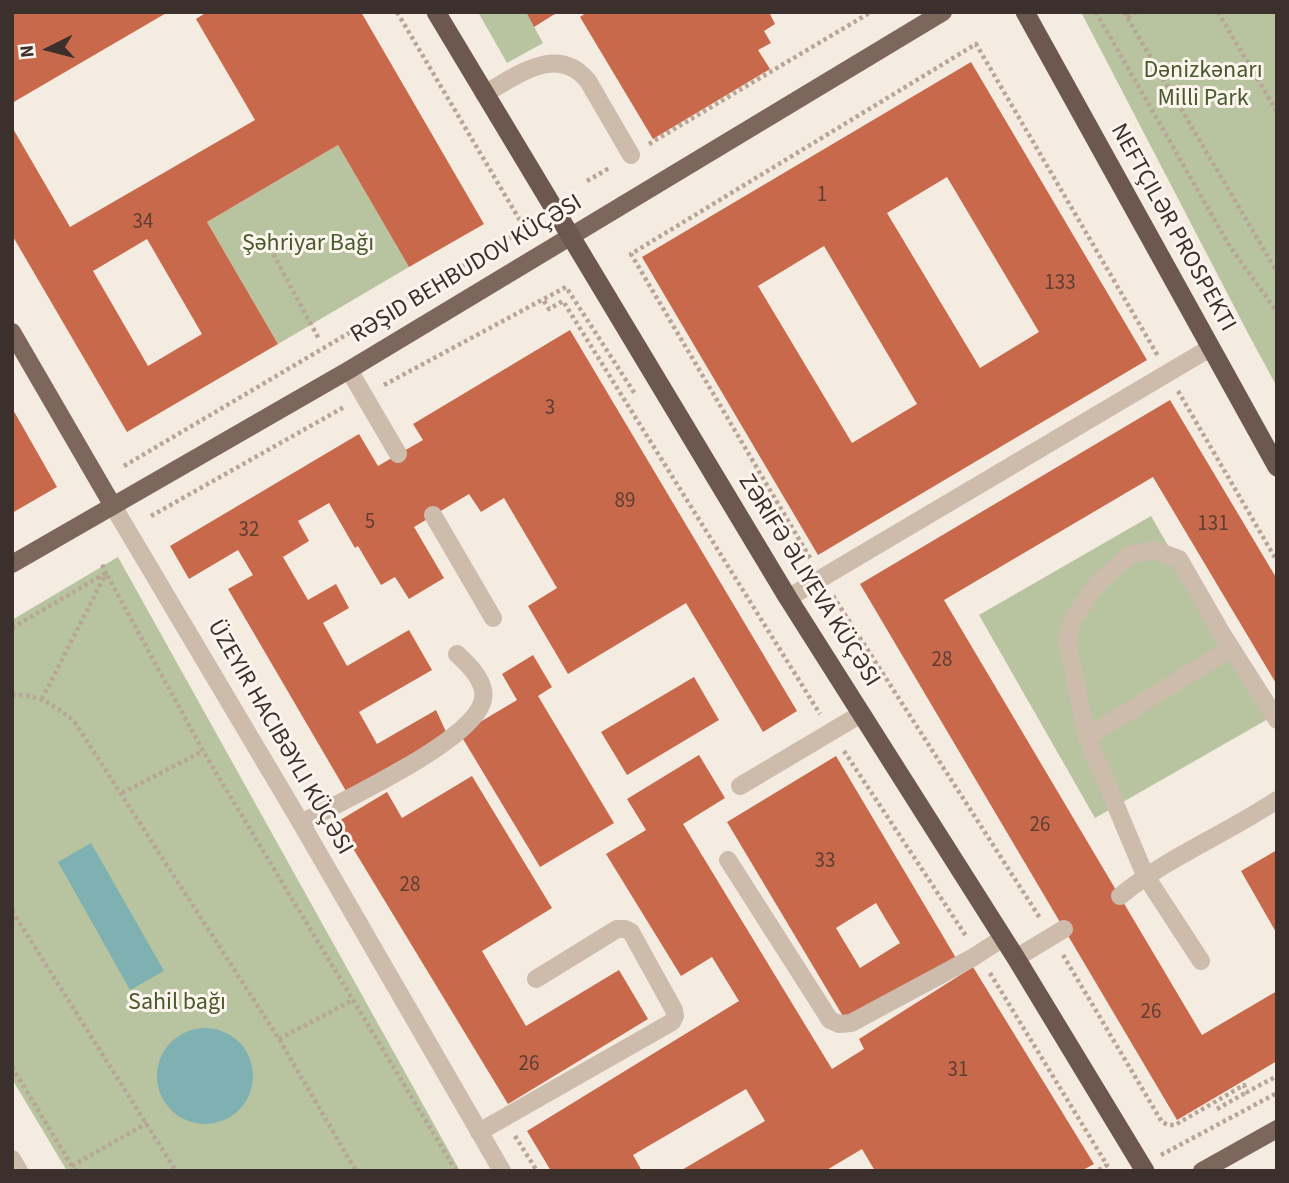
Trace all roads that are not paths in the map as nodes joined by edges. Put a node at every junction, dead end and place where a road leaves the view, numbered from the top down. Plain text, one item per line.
1 (436, 12) edge
2 (943, 12) edge
3 (1025, 12) edge
4 (484, 94) junction
5 (631, 155) road end
6 (571, 237) junction
7 (12, 332) edge
8 (1210, 348) junction
9 (349, 370) junction
10 (398, 454) dead end
11 (1277, 467) edge
12 (113, 506) junction
13 (433, 515) dead end
14 (12, 564) edge
15 (788, 598) junction
16 (493, 618) dead end
17 (1231, 648) junction
18 (457, 654) dead end
19 (861, 714) junction
20 (1277, 720) edge
21 (1087, 737) junction
22 (740, 786) dead end
23 (1277, 800) edge
24 (301, 823) junction
25 (728, 860) dead end
26 (1145, 875) junction
27 (1120, 896) dead end
28 (1058, 933) road end
29 (1003, 938) junction
30 (1016, 958) junction
31 (1201, 961) dead end
32 (536, 979) dead end
33 (1277, 1129) edge
34 (479, 1132) junction
35 (12, 1159) edge
36 (19, 1171) edge
37 (502, 1171) edge
38 (1145, 1171) edge
39 (1202, 1171) edge

1 - 4 highway, ZƏRIFƏ ƏLIYEVA KÜÇƏSI
2 - 6 main road, RƏŞID BEHBUDOV KÜÇƏSI
3 - 8 highway, NEFTÇILƏR PROSPEKTI
4 - 5 street
4 - 6 highway, ZƏRIFƏ ƏLIYEVA KÜÇƏSI
6 - 9 main road, RƏŞID BEHBUDOV KÜÇƏSI
6 - 15 highway, ZƏRIFƏ ƏLIYEVA KÜÇƏSI
7 - 12 main road
8 - 11 highway, NEFTÇILƏR PROSPEKTI
8 - 15 street
9 - 10 street
9 - 12 main road, RƏŞID BEHBUDOV KÜÇƏSI
12 - 14 main road, RƏŞID BEHBUDOV KÜÇƏSI
12 - 24 street
13 - 16 street
15 - 19 highway, ZƏRIFƏ ƏLIYEVA KÜÇƏSI
17 - 20 street
17 - 21 street
17 - 21 street
18 - 24 street
19 - 22 street
19 - 29 highway, ZƏRIFƏ ƏLIYEVA KÜÇƏSI
21 - 26 street
23 - 26 street
24 - 34 street
25 - 29 street
26 - 27 street
26 - 31 street
28 - 30 street
29 - 30 highway, ZƏRIFƏ ƏLIYEVA KÜÇƏSI
30 - 38 highway, ZƏRIFƏ ƏLIYEVA KÜÇƏSI
32 - 34 street
33 - 39 main road
34 - 37 street
35 - 36 street

